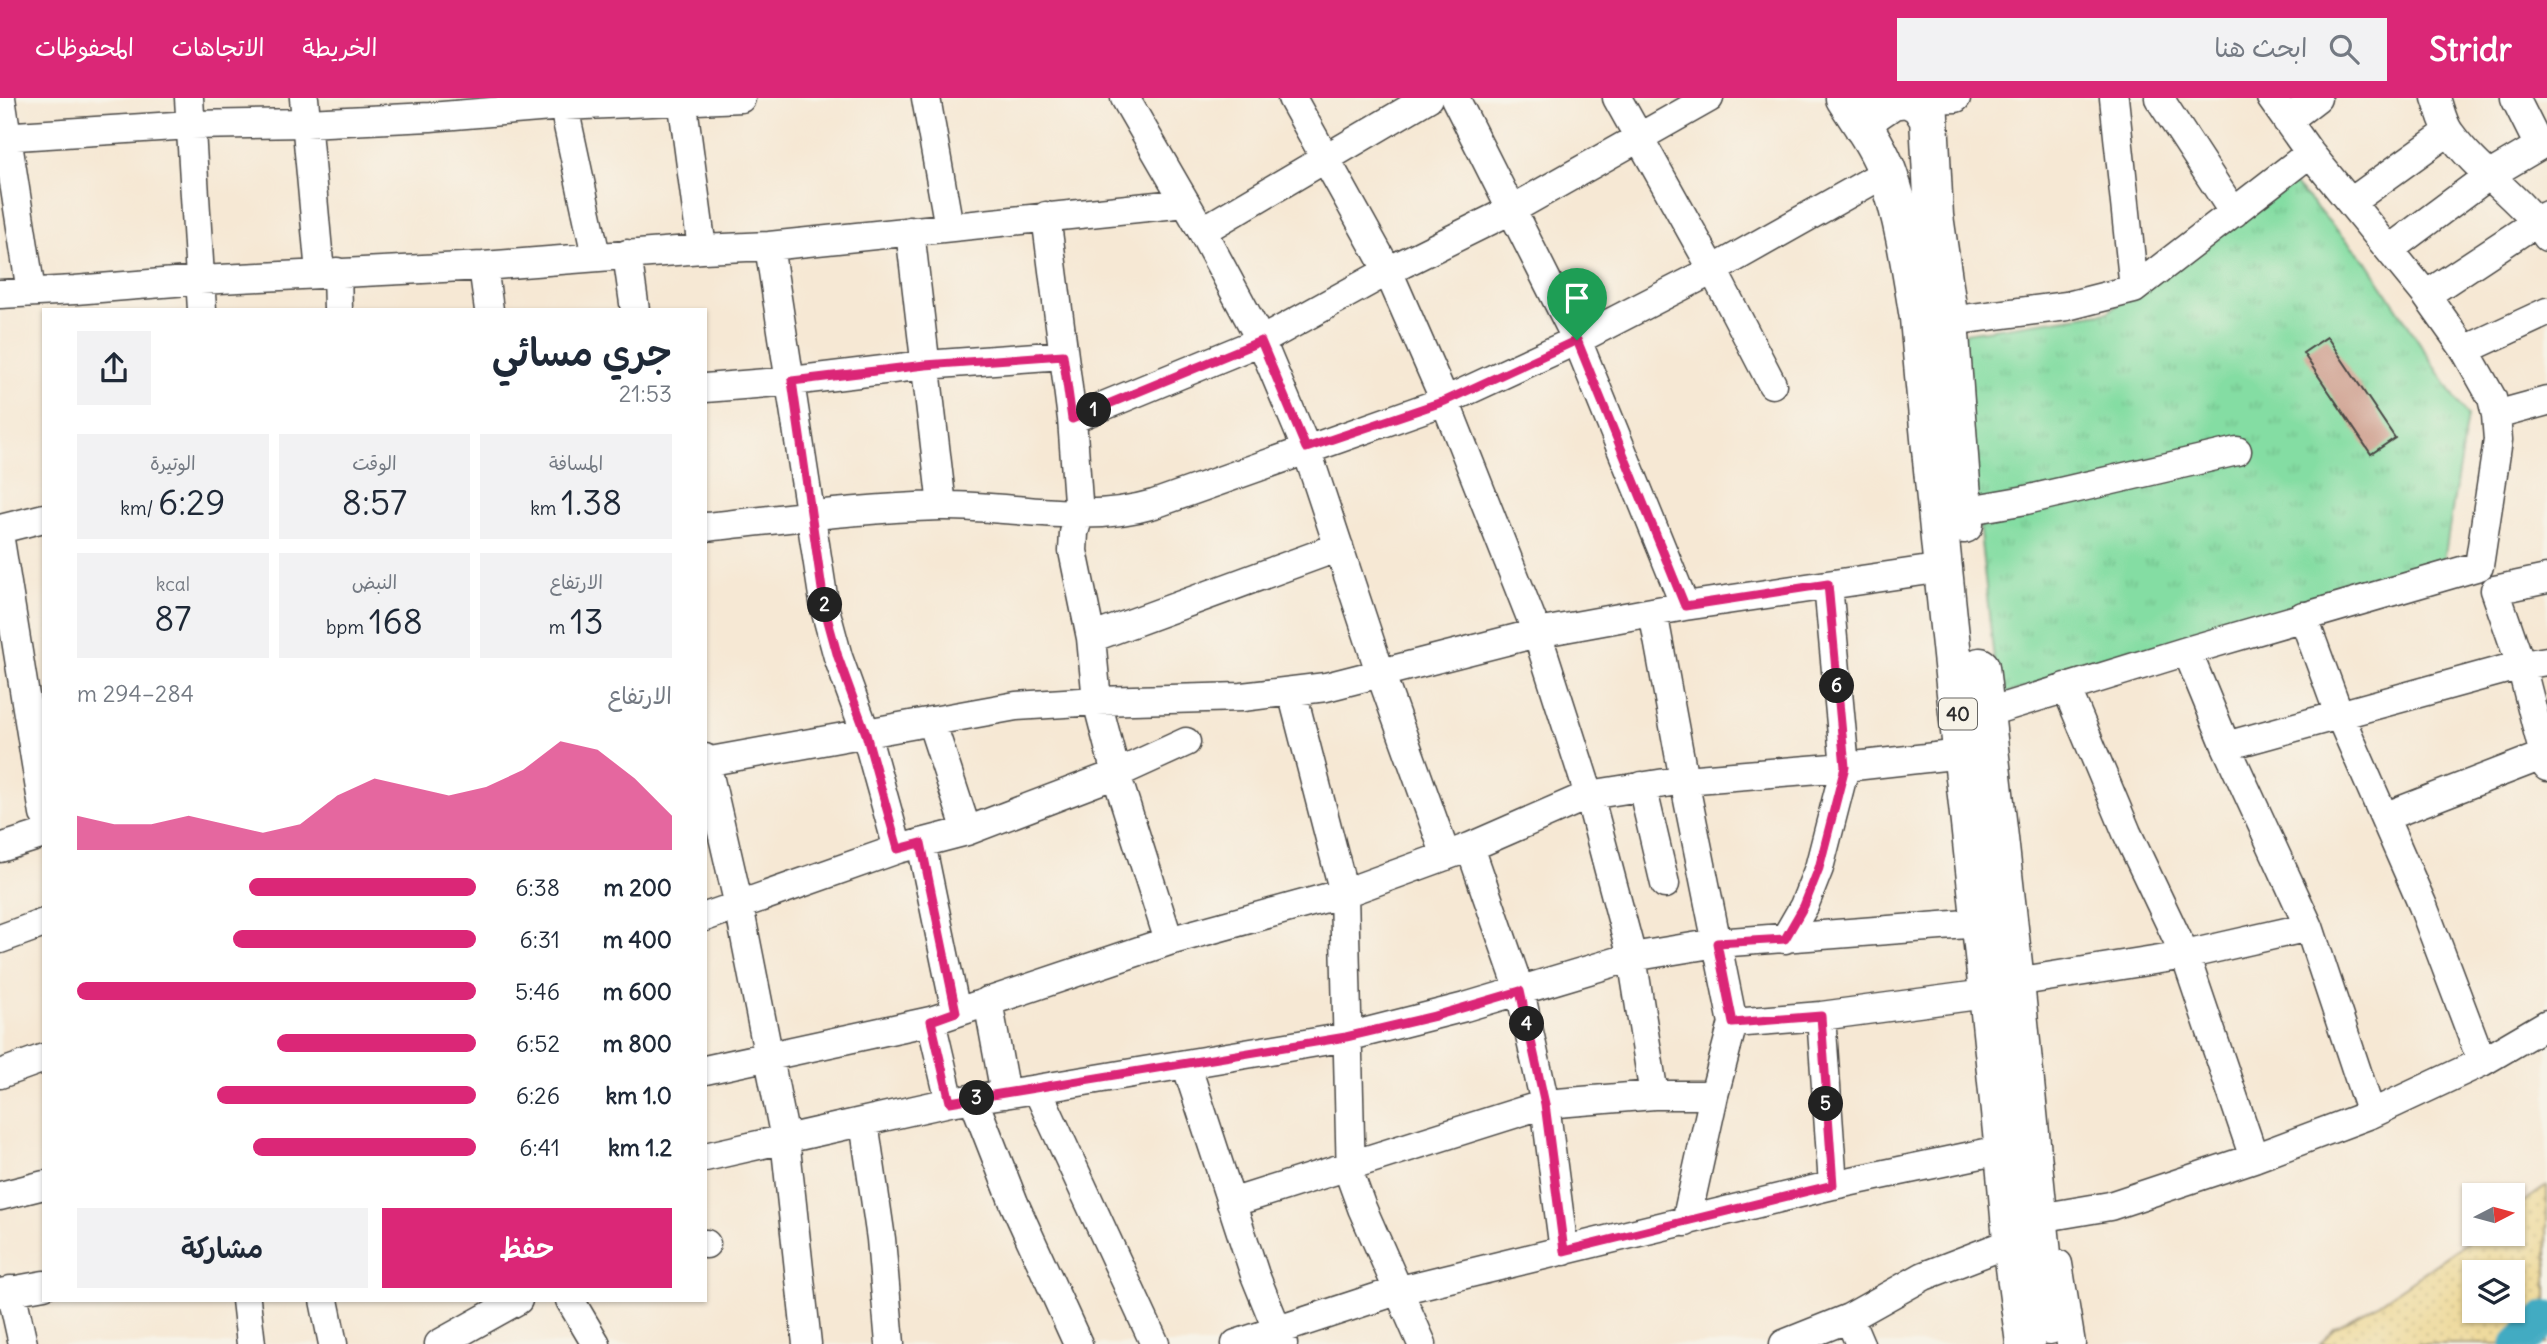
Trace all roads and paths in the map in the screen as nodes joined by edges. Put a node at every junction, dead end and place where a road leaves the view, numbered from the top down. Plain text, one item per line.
1 (1, 98) edge
2 (741, 98) edge
3 (926, 98) edge
4 (1292, 98) edge
5 (1428, 98) edge
6 (1455, 98) edge
7 (1617, 98) edge
8 (1709, 98) edge
9 (2114, 98) edge
10 (2159, 98) edge
11 (2271, 98) edge
12 (2317, 98) edge
13 (2436, 98) edge
14 (683, 99) edge
15 (1130, 100) edge
16 (562, 102) edge
17 (2525, 102) edge
18 (1935, 104) edge
19 (430, 107) edge
20 (190, 111) edge
21 (305, 111) edge
22 (1855, 113) edge
23 (2287, 121) junction
24 (2448, 132) junction
25 (4, 137) edge
26 (1639, 139) junction
27 (2310, 153) junction
28 (1326, 159) junction
29 (1887, 172) junction
30 (2488, 176) junction
31 (2351, 202) junction
32 (1186, 203) junction
33 (1511, 210) junction
34 (2234, 213) junction
35 (1046, 216) junction
36 (2543, 224) edge
37 (949, 227) junction
38 (910, 231) junction
39 (1202, 231) junction
40 (769, 246) junction
41 (702, 249) junction
42 (2390, 249) junction
43 (627, 254) junction
44 (596, 256) junction
45 (483, 266) junction
46 (1713, 270) junction
47 (1388, 271) junction
48 (328, 272) junction
49 (200, 280) junction
50 (2134, 289) junction
51 (31, 292) junction
52 (0, 294) edge
53 (2426, 295) junction
54 (76, 300) edge
55 (202, 308) edge
56 (337, 308) edge
57 (489, 308) edge
58 (635, 308) edge
59 (2547, 312) edge
60 (1949, 321) junction
61 (1577, 340) junction
62 (1261, 341) junction
63 (2465, 350) junction
64 (1063, 355) junction
65 (925, 365) junction
66 (792, 381) junction
67 (1772, 384) dead end
68 (707, 388) edge
69 (1445, 401) junction
70 (2547, 401) edge
71 (2496, 415) junction
72 (1072, 419) junction
73 (1306, 448) junction
74 (2237, 451) dead end
75 (942, 506) junction
76 (1963, 511) junction
77 (1079, 515) junction
78 (810, 516) junction
79 (42, 518) edge
80 (707, 527) edge
81 (0, 529) edge
82 (0, 540) edge
83 (1339, 547) junction
84 (2479, 566) junction
85 (1943, 568) junction
86 (2547, 579) edge
87 (1828, 584) junction
88 (2495, 590) junction
89 (1685, 606) junction
90 (1653, 612) junction
91 (2303, 616) junction
92 (1536, 633) junction
93 (1091, 638) junction
94 (2187, 650) junction
95 (2534, 663) edge
96 (1381, 675) junction
97 (2066, 687) junction
98 (1292, 692) junction
99 (1097, 701) junction
100 (1985, 713) junction
101 (2339, 714) junction
102 (931, 720) junction
103 (866, 734) junction
104 (1186, 742) dead end
105 (2226, 746) junction
106 (1962, 754) junction
107 (2546, 759) edge
108 (707, 761) edge
109 (707, 765) edge
110 (1845, 767) junction
111 (1116, 774) junction
112 (1684, 780) junction
113 (1642, 786) junction
114 (1589, 795) junction
115 (42, 802) edge
116 (2384, 817) junction
117 (967, 831) junction
118 (42, 835) edge
119 (910, 846) junction
120 (0, 848) edge
121 (1458, 851) junction
122 (1665, 884) dead end
123 (1344, 894) junction
124 (739, 906) junction
125 (707, 916) edge
126 (1980, 923) junction
127 (42, 924) edge
128 (2309, 927) junction
129 (0, 939) edge
130 (1785, 939) junction
131 (1169, 941) junction
132 (1717, 943) junction
133 (2185, 955) junction
134 (1632, 957) junction
135 (2001, 988) junction
136 (1520, 991) junction
137 (988, 1001) junction
138 (944, 1016) junction
139 (1821, 1016) junction
140 (1733, 1023) junction
141 (2547, 1024) edge
142 (1346, 1037) junction
143 (770, 1057) junction
144 (42, 1059) edge
145 (2482, 1062) junction
146 (1186, 1064) junction
147 (707, 1070) edge
148 (0, 1074) edge
149 (1037, 1089) junction
150 (1005, 1094) junction
151 (1654, 1095) junction
152 (1714, 1095) junction
153 (962, 1100) junction
154 (1545, 1104) junction
155 (2371, 1114) junction
156 (864, 1122) junction
157 (785, 1139) junction
158 (2018, 1150) junction
159 (707, 1157) edge
160 (2254, 1158) junction
161 (1350, 1166) junction
162 (1833, 1185) junction
163 (42, 1186) edge
164 (0, 1196) edge
165 (1231, 1203) junction
166 (2052, 1216) junction
167 (1686, 1222) junction
168 (2012, 1242) junction
169 (1564, 1251) junction
170 (42, 1285) edge
171 (1400, 1290) junction
172 (6, 1292) edge
173 (246, 1302) edge
174 (324, 1302) edge
175 (514, 1302) edge
176 (571, 1302) edge
177 (1849, 1318) junction
178 (1280, 1338) edge
179 (23, 1344) edge
180 (251, 1344) edge
181 (333, 1344) edge
182 (439, 1344) edge
183 (596, 1344) edge
184 (807, 1344) edge
185 (890, 1344) edge
186 (1078, 1344) edge
187 (1155, 1344) edge
188 (1236, 1344) edge
189 (1422, 1344) edge
190 (1784, 1344) edge
191 (1860, 1344) edge
192 (2006, 1344) edge
193 (2025, 1344) edge
194 (2051, 1344) edge
195 (2071, 1344) edge

1 - 25 street
2 - 14 street
3 - 37 street
4 - 28 street
5 - 28 street
6 - 33 street
7 - 26 street
8 - 26 street
9 - 50 street
10 - 34 street
11 - 23 street
12 - 23 street
13 - 24 street
14 - 16 street
14 - 41 street
15 - 32 street
16 - 19 street
16 - 44 street
17 - 30 street
18 - 22 highway
18 - 60 highway, 40
19 - 21 street
20 - 21 street
20 - 25 street
20 - 49 street
21 - 48 street
22 - 29 highway, 40
23 - 27 street
24 - 30 street
24 - 31 street
25 - 51 street
26 - 33 street
26 - 46 street
27 - 31 street
27 - 34 street
28 - 39 street
28 - 47 street
29 - 46 street
29 - 85 highway, 40
30 - 36 street
30 - 42 street
31 - 42 street
32 - 35 street
32 - 39 street
33 - 47 street
33 - 61 street
34 - 50 street
35 - 37 street
35 - 64 street
36 - 53 street
37 - 38 street
38 - 40 street
38 - 65 street
39 - 62 street
40 - 41 street
40 - 66 street
41 - 43 street
42 - 53 street
43 - 44 street
43 - 58 street
44 - 45 street
45 - 48 street
45 - 57 street
46 - 61 street
46 - 67 street
47 - 62 street
47 - 69 street
48 - 49 street
48 - 56 street
49 - 54 street
49 - 55 street
50 - 60 street
51 - 52 street
51 - 54 street
53 - 63 street
59 - 63 street
60 - 76 highway, 40
61 - 69 street
61 - 89 street
62 - 72 street
62 - 73 street
63 - 71 street
64 - 65 street
64 - 72 street
65 - 66 street
65 - 75 street
66 - 68 street
66 - 78 street
69 - 73 street
69 - 92 street
70 - 71 street
71 - 84 street
72 - 77 street
73 - 77 street
73 - 83 street
74 - 76 street
75 - 77 street
75 - 78 street
76 - 100 highway, 40
77 - 93 street
78 - 80 street
78 - 103 street
79 - 81 street
82 - 115 street
83 - 93 street
83 - 96 street
84 - 88 street
84 - 91 street
85 - 87 street
85 - 106 highway, 40
86 - 88 street
87 - 89 street
87 - 110 street
88 - 95 street
89 - 90 street
90 - 92 street
90 - 112 street
91 - 94 street
91 - 101 street
92 - 96 street
92 - 114 street
93 - 99 street
94 - 97 street
94 - 105 street
95 - 101 street
95 - 107 street
96 - 98 street
96 - 121 street
97 - 100 street
97 - 133 street
98 - 99 street
98 - 123 street
99 - 102 street
99 - 111 street
100 - 135 highway, 40
101 - 105 street
101 - 116 street
102 - 103 street
102 - 117 street
103 - 108 street
103 - 119 street
104 - 111 street
105 - 128 street
106 - 110 street
106 - 126 highway, 40
107 - 116 street
109 - 124 street
110 - 112 street
110 - 130 street
111 - 117 street
111 - 131 street
112 - 113 street
112 - 132 street
113 - 114 street
113 - 122 street
114 - 121 street
114 - 134 street
116 - 145 street
117 - 119 street
118 - 120 street
119 - 124 street
119 - 138 street
121 - 123 street
121 - 136 street
123 - 131 street
123 - 142 street
124 - 125 street
124 - 143 street
126 - 130 street
126 - 135 highway, 40
127 - 129 street
128 - 133 street
128 - 155 street
130 - 132 street
131 - 137 street
132 - 134 street
132 - 140 street
133 - 135 street
133 - 160 street
134 - 136 street
134 - 151 street
135 - 139 street
135 - 158 highway, 40
136 - 142 street
136 - 154 street
137 - 138 street
137 - 150 street
138 - 143 street
138 - 153 street
139 - 140 street
139 - 162 street
140 - 152 street
141 - 145 street
142 - 146 street
142 - 161 street
143 - 147 street
143 - 157 street
144 - 148 street
145 - 155 street
146 - 149 street
146 - 165 street
149 - 150 street
149 - 187 street
150 - 153 street
151 - 152 street
151 - 154 street
152 - 167 street
153 - 156 street
153 - 186 street
154 - 161 street
154 - 169 street
155 - 160 street
156 - 157 street
156 - 185 street
157 - 159 street
157 - 184 street
158 - 162 street
158 - 166 street
158 - 168 highway, 40
158 - 194 highway, 40
160 - 166 street
161 - 165 street
161 - 171 street
162 - 167 street
163 - 164 street
165 - 178 street
166 - 195 street
167 - 169 street
168 - 177 street
168 - 192 street
168 - 193 highway, 40
169 - 171 street
170 - 172 street
171 - 178 street
171 - 189 street
172 - 179 street
173 - 180 street
174 - 181 street
175 - 182 street
176 - 183 street
177 - 190 street
177 - 191 street
178 - 188 street

